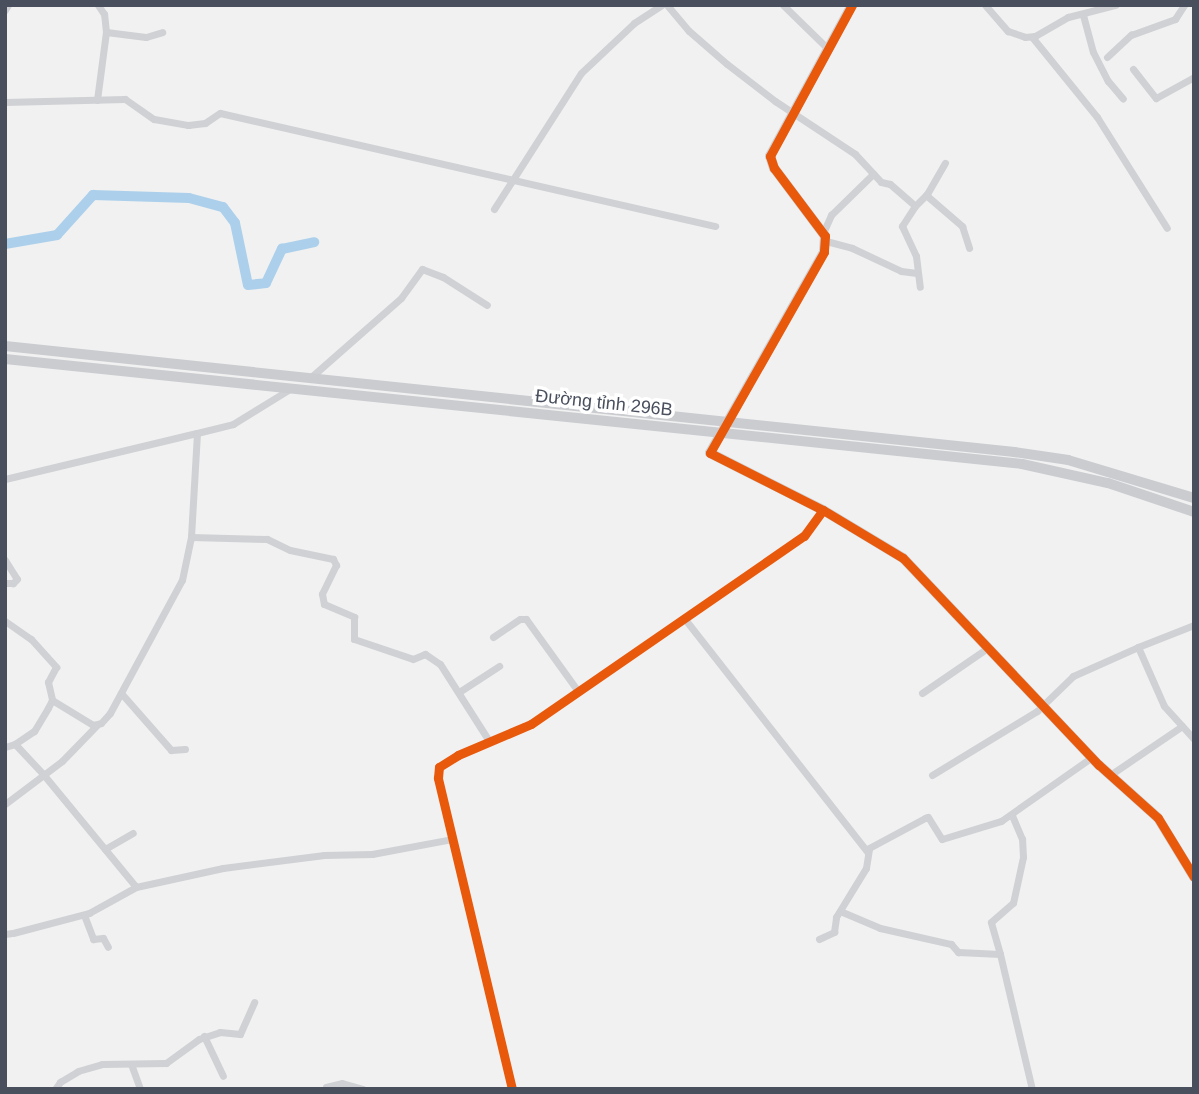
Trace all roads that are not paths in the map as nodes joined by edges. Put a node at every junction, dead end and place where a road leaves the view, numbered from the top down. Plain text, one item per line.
1 (98, 5) edge
2 (662, 5) edge
3 (667, 5) edge
4 (783, 5) edge
5 (852, 5) edge
6 (985, 5) edge
7 (1115, 5) edge
8 (1184, 5) edge
9 (1083, 15) junction
10 (106, 32) junction
11 (162, 32) dead end
12 (1032, 37) junction
13 (827, 48) junction
14 (1107, 57) dead end
15 (1133, 69) dead end
16 (1194, 78) edge
17 (1123, 99) dead end
18 (97, 100) junction
19 (5, 102) edge
20 (792, 112) junction
21 (944, 163) dead end
22 (873, 174) junction
23 (511, 179) junction
24 (926, 195) junction
25 (915, 206) junction
26 (494, 209) dead end
27 (715, 226) dead end
28 (1167, 228) dead end
29 (825, 237) junction
30 (969, 248) dead end
31 (917, 274) junction
32 (920, 287) dead end
33 (487, 305) dead end
34 (5, 346) edge
35 (5, 359) edge
36 (310, 377) junction
37 (290, 389) junction
38 (729, 423) junction
39 (197, 433) junction
40 (723, 434) junction
41 (5, 479) edge
42 (1194, 498) edge
43 (822, 510) junction
44 (1194, 512) edge
45 (191, 537) junction
46 (7, 566) edge
47 (5, 583) edge
48 (684, 618) junction
49 (5, 621) edge
50 (1194, 625) edge
51 (493, 637) dead end
52 (989, 647) junction
53 (1138, 647) junction
54 (499, 666) dead end
55 (578, 691) junction
56 (459, 692) junction
57 (121, 693) junction
58 (922, 693) dead end
59 (52, 700) junction
60 (1044, 705) junction
61 (97, 725) junction
62 (1182, 726) junction
63 (1194, 739) edge
64 (489, 741) junction
65 (15, 744) junction
66 (5, 747) edge
67 (185, 749) dead end
68 (1092, 757) junction
69 (43, 774) junction
70 (932, 775) dead end
71 (1110, 775) junction
72 (5, 804) edge
73 (1012, 815) junction
74 (134, 833) dead end
75 (452, 839) junction
76 (105, 849) junction
77 (867, 853) junction
78 (1190, 863) edge
79 (1194, 877) edge
80 (136, 887) junction
81 (840, 911) junction
82 (84, 915) junction
83 (13, 933) tunnel mouth
84 (819, 939) dead end
85 (108, 947) dead end
86 (1000, 954) junction
87 (254, 1002) dead end
88 (204, 1036) junction
89 (131, 1064) junction
90 (223, 1076) dead end
91 (326, 1087) edge
92 (55, 1089) edge
93 (141, 1089) edge
94 (363, 1089) edge
95 (512, 1089) edge
96 (1032, 1089) edge

1 - 10 street
2 - 23 street
3 - 20 street
4 - 13 street
5 - 13 street
6 - 12 street
7 - 9 street
8 - 14 street
9 - 12 street
9 - 17 street
10 - 11 street
10 - 18 street
12 - 28 street
13 - 20 street
15 - 16 street
18 - 19 street
18 - 23 street
20 - 22 street
20 - 29 street
21 - 24 street
22 - 25 street
22 - 29 street
23 - 26 street
23 - 27 street
24 - 25 street
24 - 30 street
25 - 31 street
29 - 31 street
29 - 38 street
31 - 32 street
33 - 36 street
34 - 36 main road, Đường tỉnh 296B
35 - 37 main road, Đường tỉnh 296B
36 - 38 main road, Đường tỉnh 296B
37 - 39 street
37 - 40 main road, Đường tỉnh 296B
38 - 40 street
38 - 42 main road, Đường tỉnh 296B
39 - 41 street
39 - 45 street
40 - 43 street
40 - 44 main road, Đường tỉnh 296B
43 - 48 street
43 - 52 street
45 - 56 street
45 - 57 street
46 - 47 street
48 - 55 street
48 - 77 street
49 - 59 street
50 - 53 street
51 - 55 street
52 - 58 street
52 - 60 street
53 - 60 street
53 - 62 street
54 - 56 street
55 - 64 street
56 - 64 street
57 - 61 street
57 - 67 street
59 - 61 street
59 - 65 street
60 - 68 street
60 - 70 street
61 - 69 street
62 - 63 street
62 - 71 street
64 - 75 street
65 - 66 street
65 - 69 street
68 - 71 street
68 - 73 street
69 - 72 street
69 - 76 street
71 - 78 street
73 - 77 street
73 - 86 street
74 - 76 street
75 - 80 street
75 - 95 street
76 - 80 street
77 - 81 street
78 - 79 street
80 - 82 street
81 - 84 street
81 - 86 street
82 - 83 street
82 - 85 street
86 - 96 street
87 - 88 street
88 - 89 street
88 - 90 street
89 - 92 street
89 - 93 street
91 - 94 street

